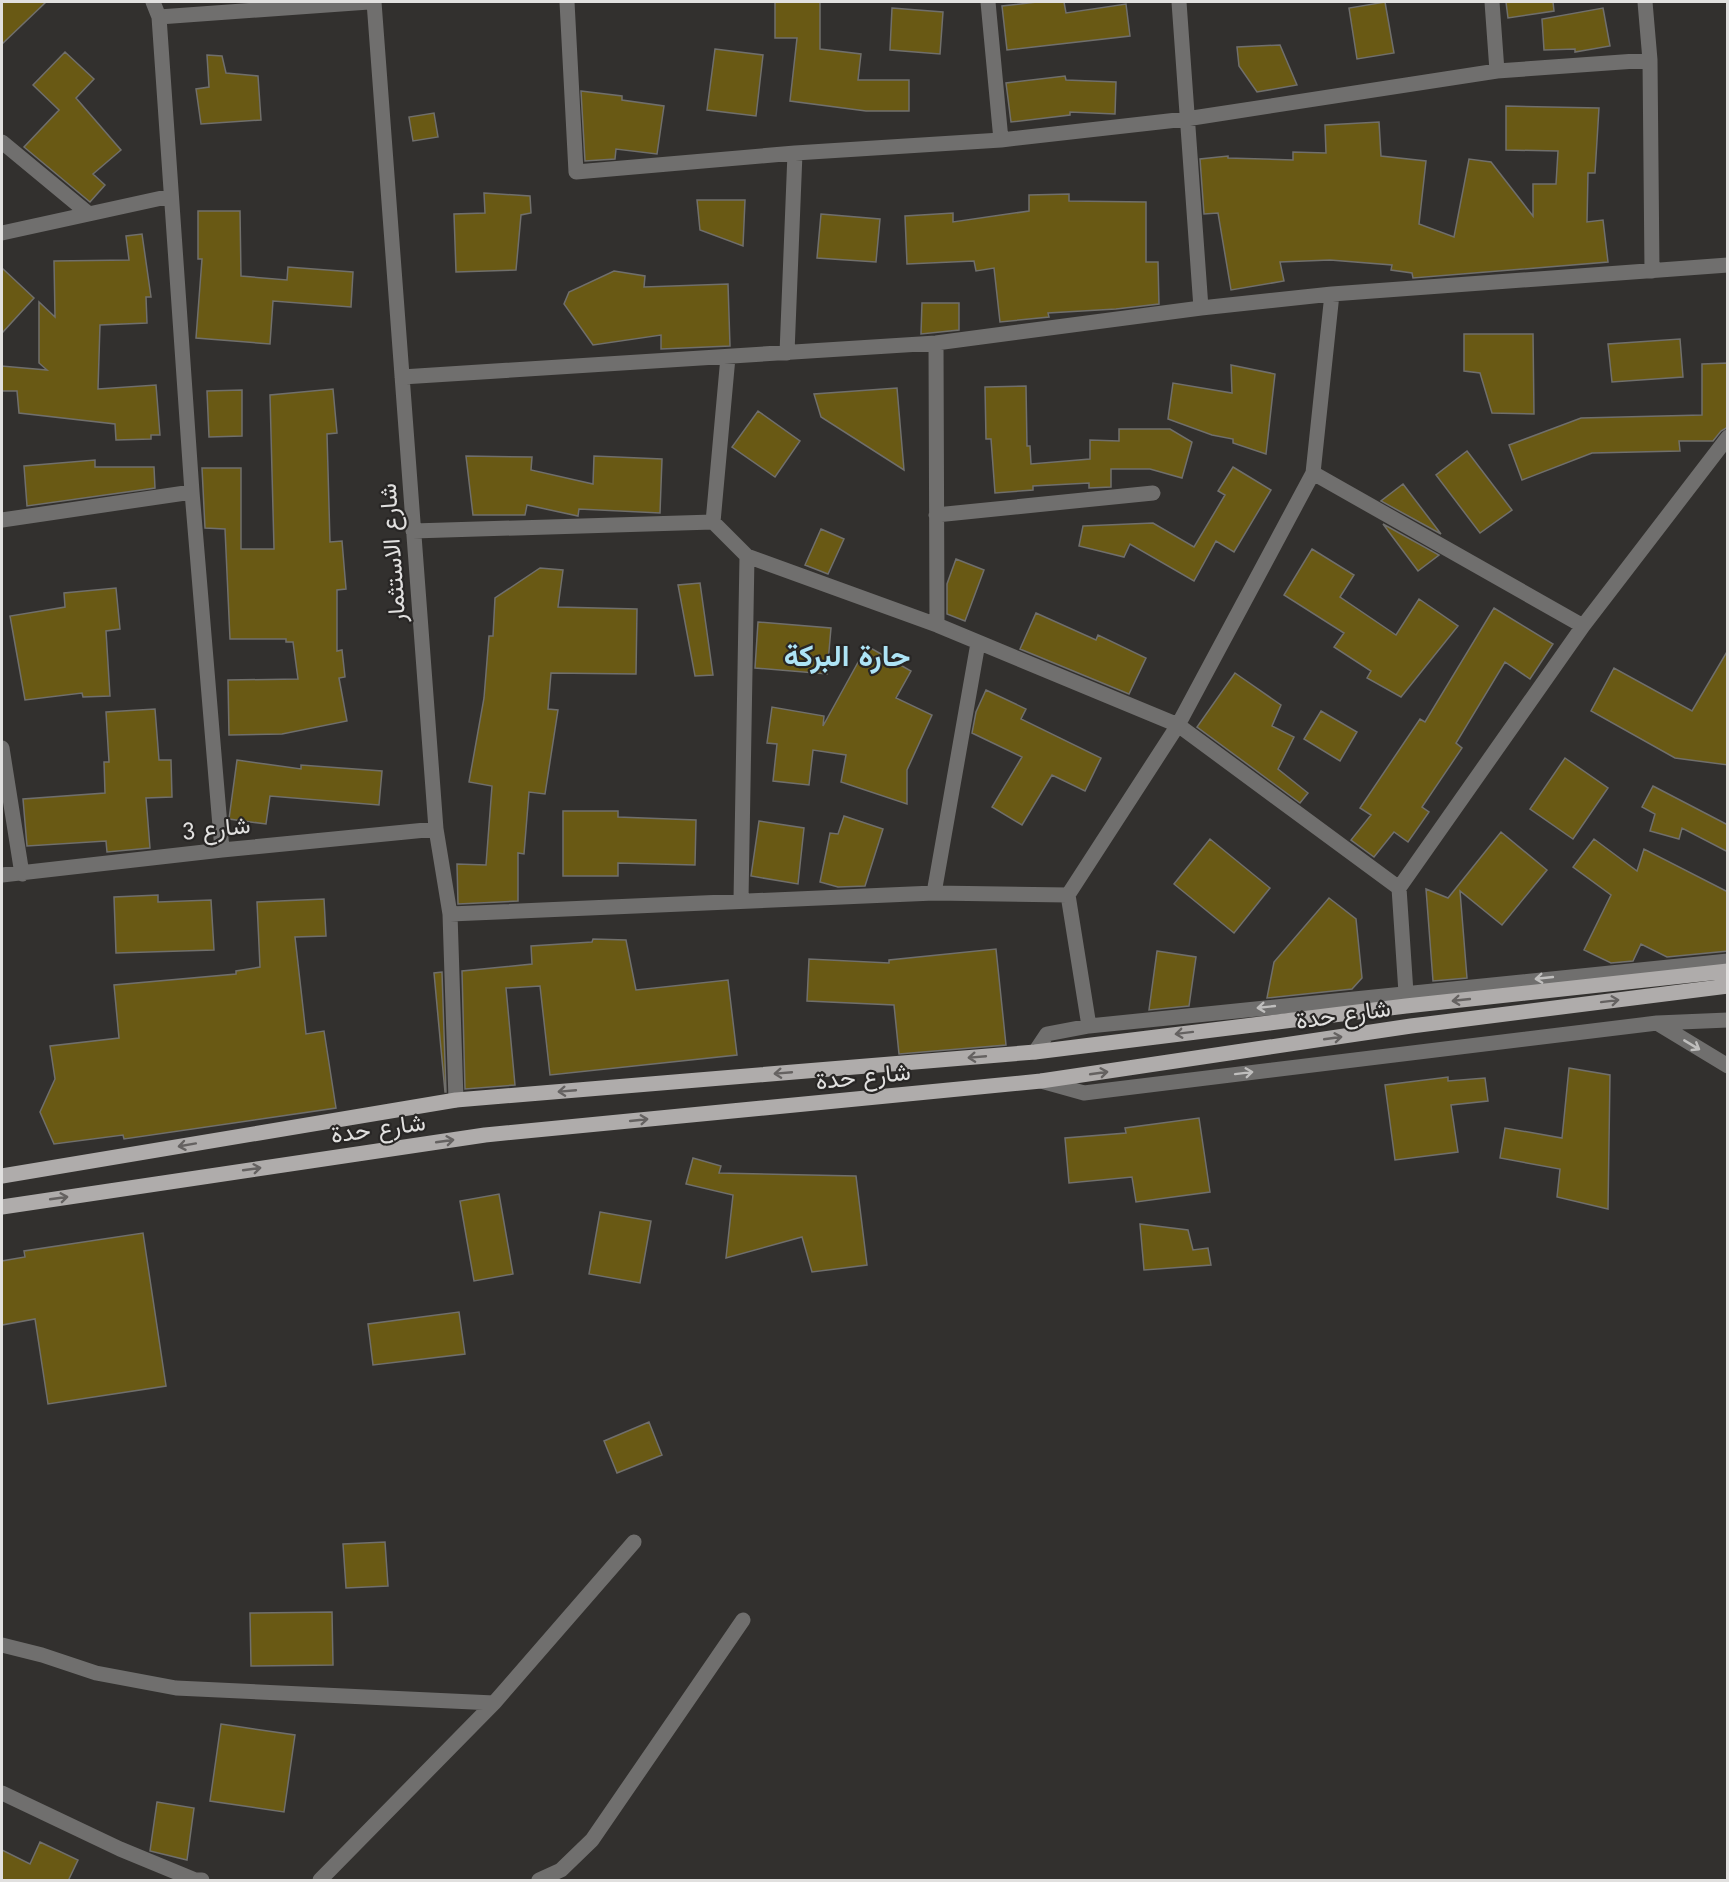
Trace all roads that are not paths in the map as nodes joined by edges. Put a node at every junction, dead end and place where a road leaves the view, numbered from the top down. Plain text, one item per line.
1 (153, 2) edge
2 (369, 2) edge
3 (374, 2) edge
4 (567, 2) edge
5 (988, 2) edge
6 (1179, 2) edge
7 (1492, 2) edge
8 (1645, 2) edge
9 (159, 17) junction
10 (1650, 60) junction
11 (1497, 71) junction
12 (1186, 119) junction
13 (1001, 140) junction
14 (2, 142) edge
15 (795, 153) junction
16 (171, 196) junction
17 (89, 214) junction
18 (2, 232) edge
19 (1728, 265) edge
20 (1652, 271) junction
21 (1332, 294) junction
22 (1201, 308) junction
23 (936, 343) junction
24 (787, 353) junction
25 (728, 357) junction
26 (402, 377) junction
27 (1728, 437) edge
28 (1313, 473) junction
29 (192, 492) junction
30 (1153, 493) dead end
31 (936, 514) junction
32 (2, 520) edge
33 (713, 522) junction
34 (413, 531) junction
35 (747, 556) junction
36 (937, 625) junction
37 (1582, 626) junction
38 (978, 643) junction
39 (1178, 725) junction
40 (2, 748) edge
41 (436, 829) junction
42 (222, 849) junction
43 (22, 874) junction
44 (2, 875) edge
45 (1399, 888) junction
46 (934, 893) junction
47 (1068, 895) junction
48 (741, 900) junction
49 (450, 914) junction
50 (1728, 961) edge
51 (1728, 971) edge
52 (1728, 986) edge
53 (1406, 993) junction
54 (1728, 1020) edge
55 (1656, 1023) junction
56 (1089, 1026) junction
57 (1035, 1052) junction
58 (1728, 1066) edge
59 (1041, 1081) junction
60 (456, 1100) junction
61 (2, 1176) edge
62 (2, 1207) edge
63 (634, 1542) dead end
64 (743, 1620) dead end
65 (2, 1646) edge
66 (494, 1703) junction
67 (2, 1793) edge
68 (202, 1881) edge
69 (320, 1881) edge
70 (539, 1881) edge

1 - 9 street
2 - 9 street
3 - 26 street, شارع الاستثمار
4 - 15 street
5 - 13 street
6 - 12 street
7 - 11 street
8 - 10 street
9 - 16 street
10 - 11 street
10 - 20 street
11 - 12 street
12 - 13 street
12 - 22 street
13 - 15 street
14 - 17 street
15 - 24 street
16 - 17 street
16 - 29 street
17 - 18 street
19 - 20 street
20 - 21 street
21 - 22 street
21 - 28 street
22 - 23 street
23 - 24 street
23 - 31 street
24 - 25 street
25 - 26 street
25 - 33 street
26 - 34 street, شارع الاستثمار
27 - 37 street
28 - 37 street
28 - 39 street
29 - 32 street
29 - 42 street
30 - 31 street
31 - 36 street
33 - 34 street
33 - 35 street
34 - 41 street, شارع الاستثمار
35 - 36 street
35 - 48 street
36 - 38 street
37 - 45 street
38 - 39 street
38 - 46 street
39 - 45 street
39 - 47 street
40 - 43 street
41 - 42 street, شارع 3
41 - 49 street, شارع الاستثمار
42 - 43 street, شارع 3
43 - 44 street, شارع 3
45 - 53 street
46 - 47 street
46 - 48 street
47 - 56 street
48 - 49 street
49 - 60 street, شارع الاستثمار
50 -> 53 street
51 -> 57 main road, شارع حدة
59 -> 52 main road, شارع حدة
53 -> 56 street
54 - 55 street
55 -> 58 street
59 -> 55 street
56 - 57 street
57 -> 60 main road, شارع حدة
62 -> 59 main road, شارع حدة
60 -> 61 main road, شارع حدة
63 - 66 street
64 - 70 street
65 - 66 street
66 - 69 street
67 - 68 street

